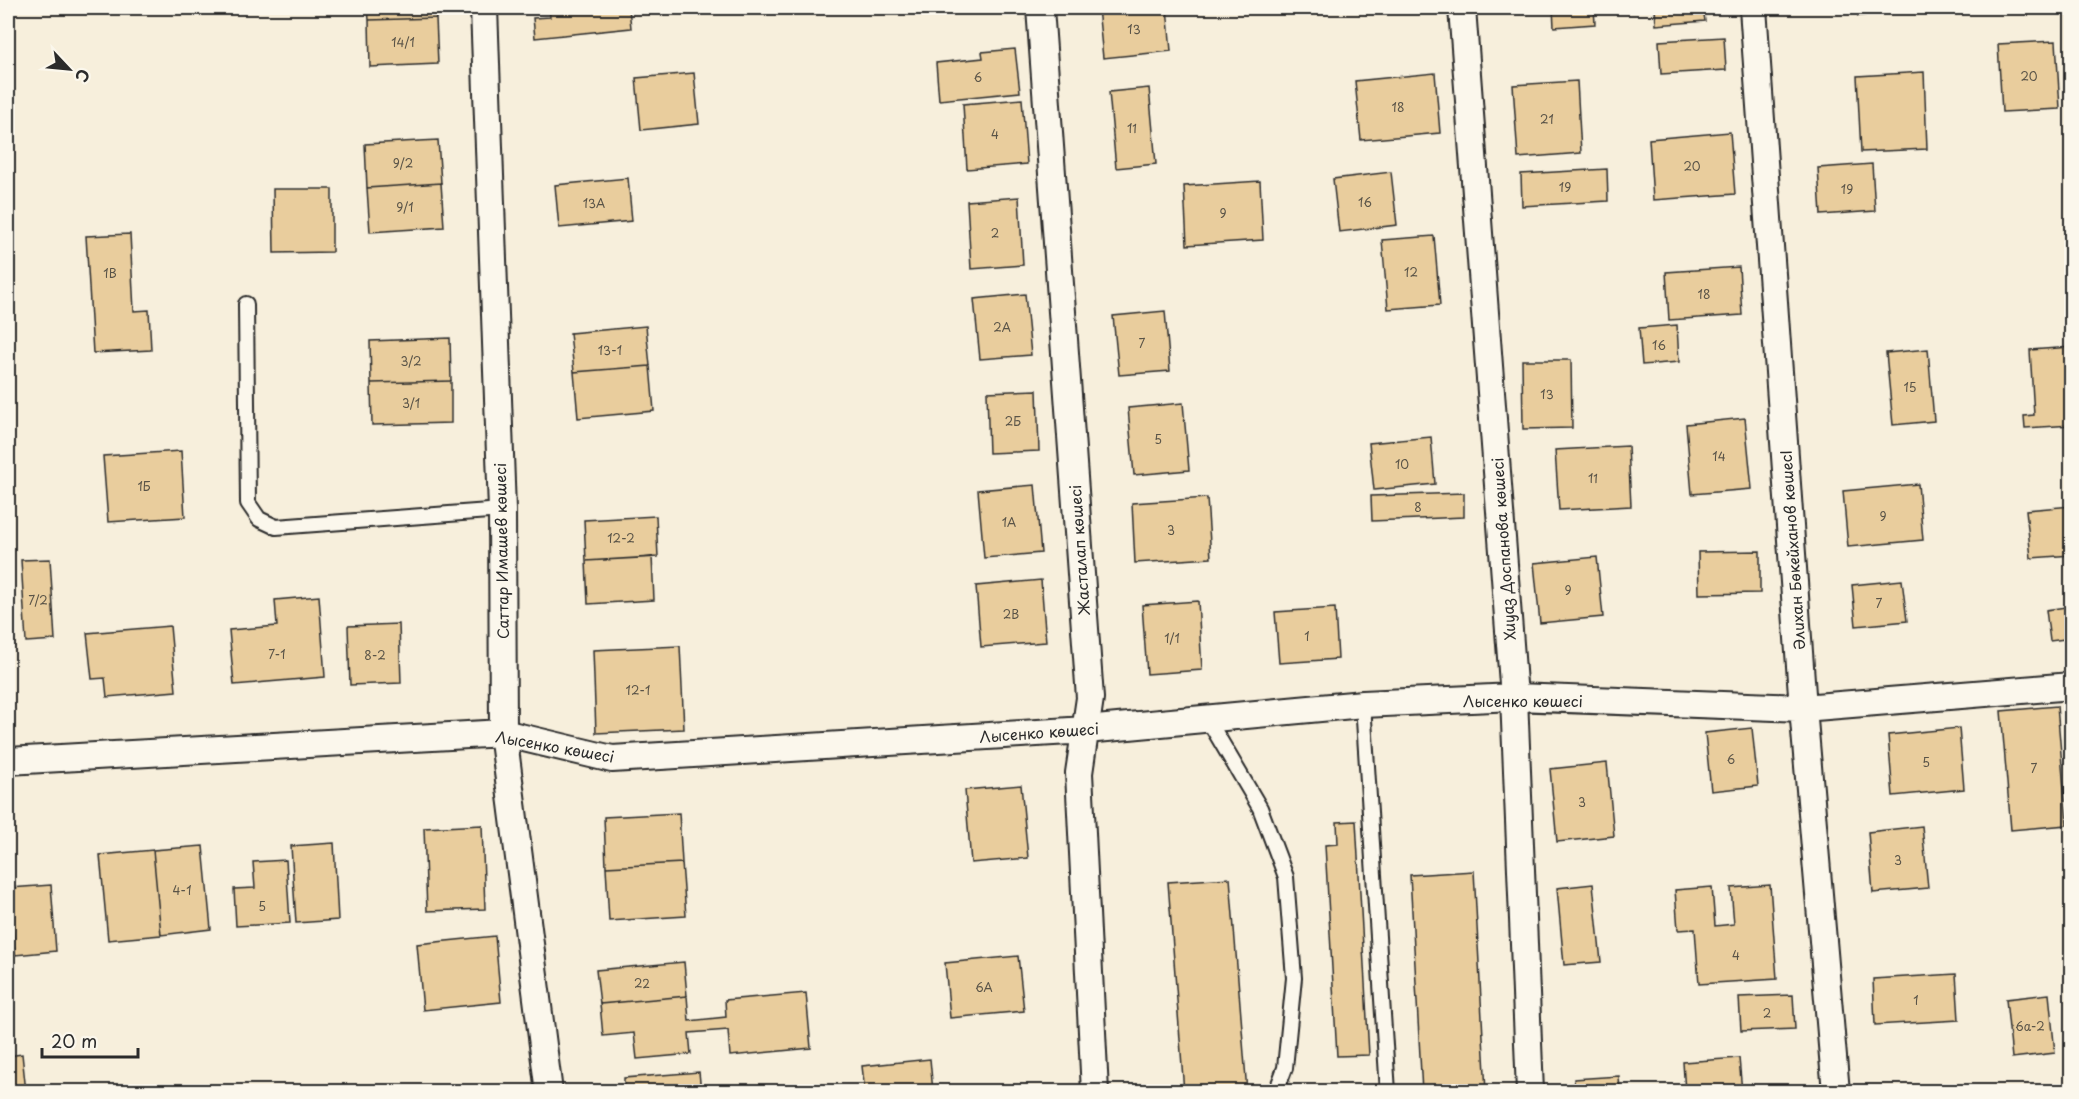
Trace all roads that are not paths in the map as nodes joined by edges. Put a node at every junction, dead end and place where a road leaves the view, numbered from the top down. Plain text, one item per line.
1 (484, 8) edge
2 (1040, 8) edge
3 (1462, 8) edge
4 (1753, 8) edge
5 (246, 304) dead end
6 (502, 510) junction
7 (2072, 686) edge
8 (1514, 697) junction
9 (1363, 704) junction
10 (1803, 708) junction
11 (1207, 718) junction
12 (1086, 730) junction
13 (502, 733) junction
14 (8, 761) edge
15 (549, 1092) edge
16 (1095, 1092) edge
17 (1276, 1092) edge
18 (1388, 1092) edge
19 (1530, 1092) edge
20 (1836, 1092) edge

1 - 6 street, Саттар Имашев көшесі
2 - 12 street, Жасталап көшесі
3 - 8 street, Хиуаз Доспанова көшесі
4 - 10 street, Әлихан Бөкейханов көшесI
5 - 6 lane
6 - 13 street, Саттар Имашев көшесі
7 - 10 street, Лысенко көшесі
8 - 9 street, Лысенко көшесі
8 - 10 street, Лысенко көшесі
8 - 19 street, Хиуаз Доспанова көшесі
9 - 11 street, Лысенко көшесі
9 - 18 lane
10 - 20 street, Әлихан Бөкейханов көшесI
11 - 12 street, Лысенко көшесі
11 - 17 lane
12 - 13 street, Лысенко көшесі
12 - 16 street, Жасталап көшесі
13 - 14 street, Лысенко көшесі
13 - 15 street, Саттар Имашев көшесі

